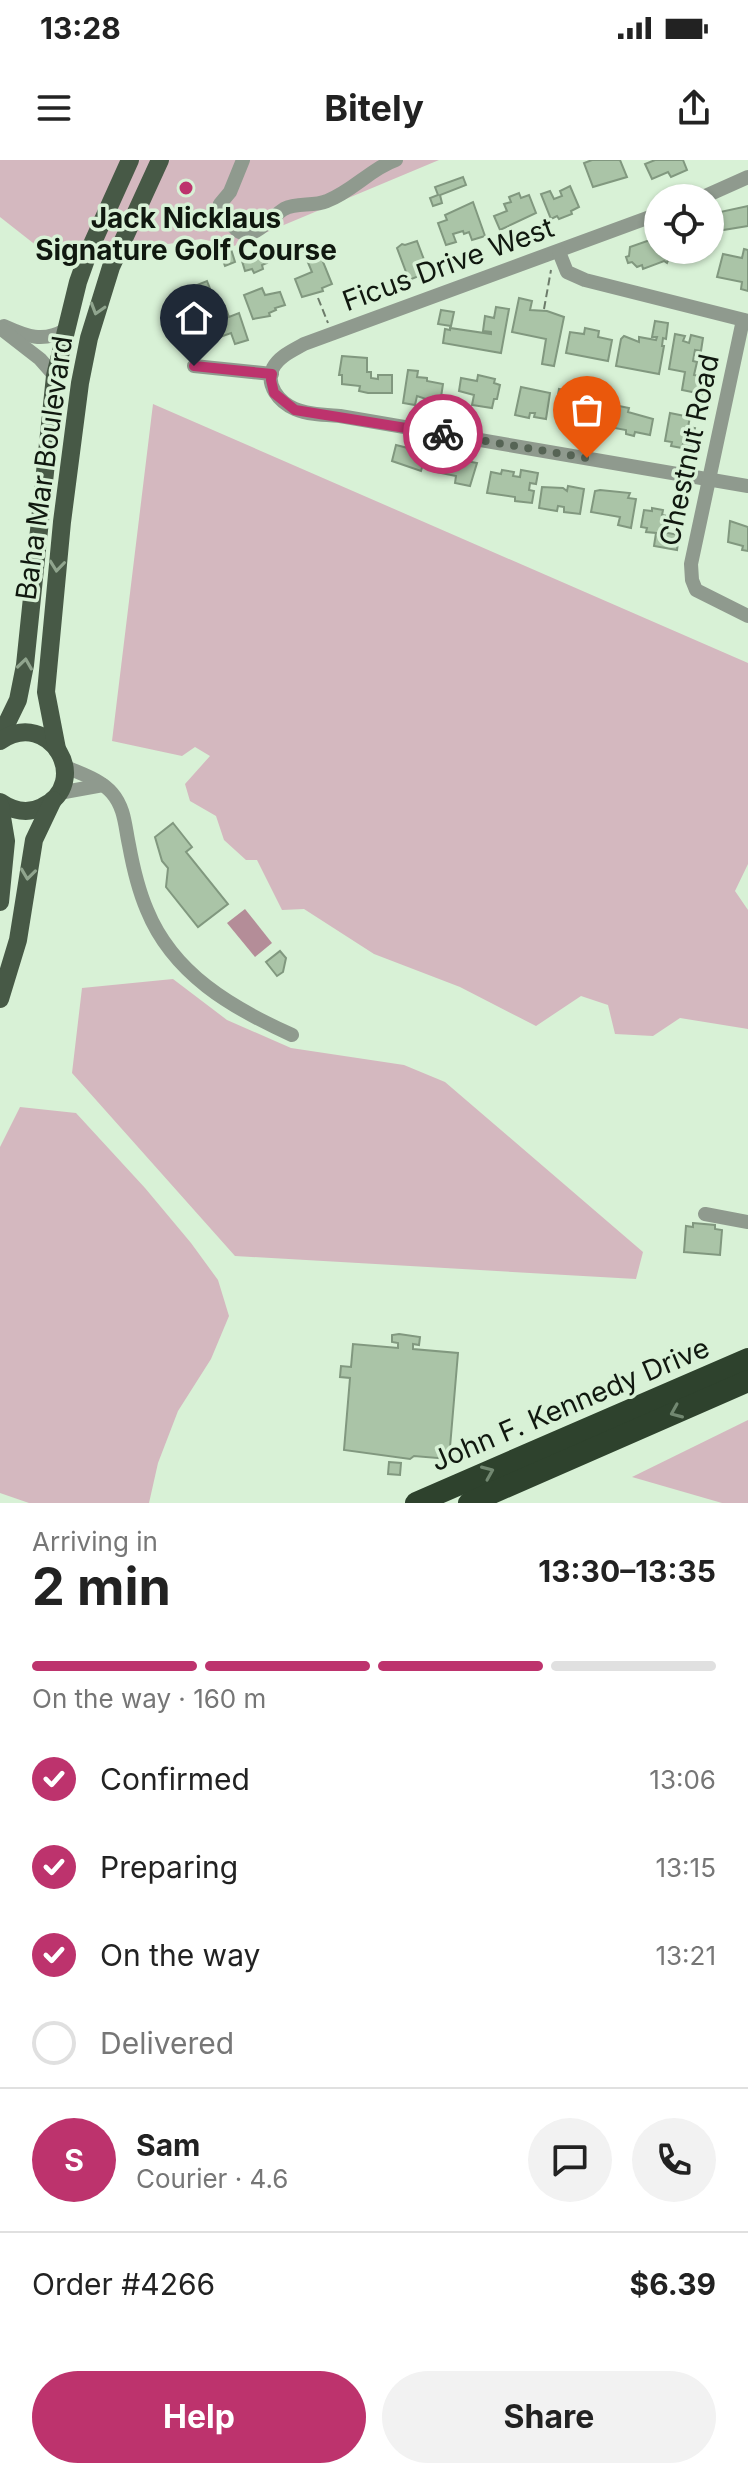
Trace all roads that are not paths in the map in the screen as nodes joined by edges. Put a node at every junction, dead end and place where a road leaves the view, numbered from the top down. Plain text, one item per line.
1 (130, 160) edge
2 (160, 160) edge
3 (243, 160) edge
4 (396, 160) edge
5 (748, 177) edge
6 (724, 188) edge
7 (644, 219) edge
8 (559, 252) junction
9 (745, 320) edge
10 (0, 326) edge
11 (65, 330) junction
12 (194, 366) dead end
13 (55, 376) junction
14 (271, 377) junction
15 (709, 479) junction
16 (748, 486) edge
17 (748, 616) edge
18 (0, 739) edge
19 (61, 757) junction
20 (103, 785) junction
21 (56, 797) junction
22 (0, 803) edge
23 (0, 902) edge
24 (0, 999) edge
25 (292, 1035) dead end
26 (705, 1214) dead end
27 (748, 1222) edge
28 (748, 1359) edge
29 (748, 1381) edge
30 (416, 1503) edge
31 (469, 1503) edge

1 - 11 main road, Baha Mar Boulevard
2 -> 19 main road, Baha Mar Boulevard
3 - 4 street
5 - 6 street
7 - 8 street, Ficus Drive West
8 - 9 street
8 - 14 street, Ficus Drive West
9 - 15 street, Chestnut Road
10 - 11 street
10 - 13 street
11 - 13 main road, Baha Mar Boulevard
12 - 14 street
18 -> 13 main road, Baha Mar Boulevard
14 - 15 street
15 - 16 street
15 - 17 street, Chestnut Road
18 - 19 main road
19 - 20 street
19 - 21 main road
20 - 21 street
20 - 25 street
21 - 22 main road
21 -> 24 main road
22 - 23 main road
26 - 27 street
30 -> 28 highway, John F. Kennedy Drive
29 -> 31 highway, John F. Kennedy Drive

